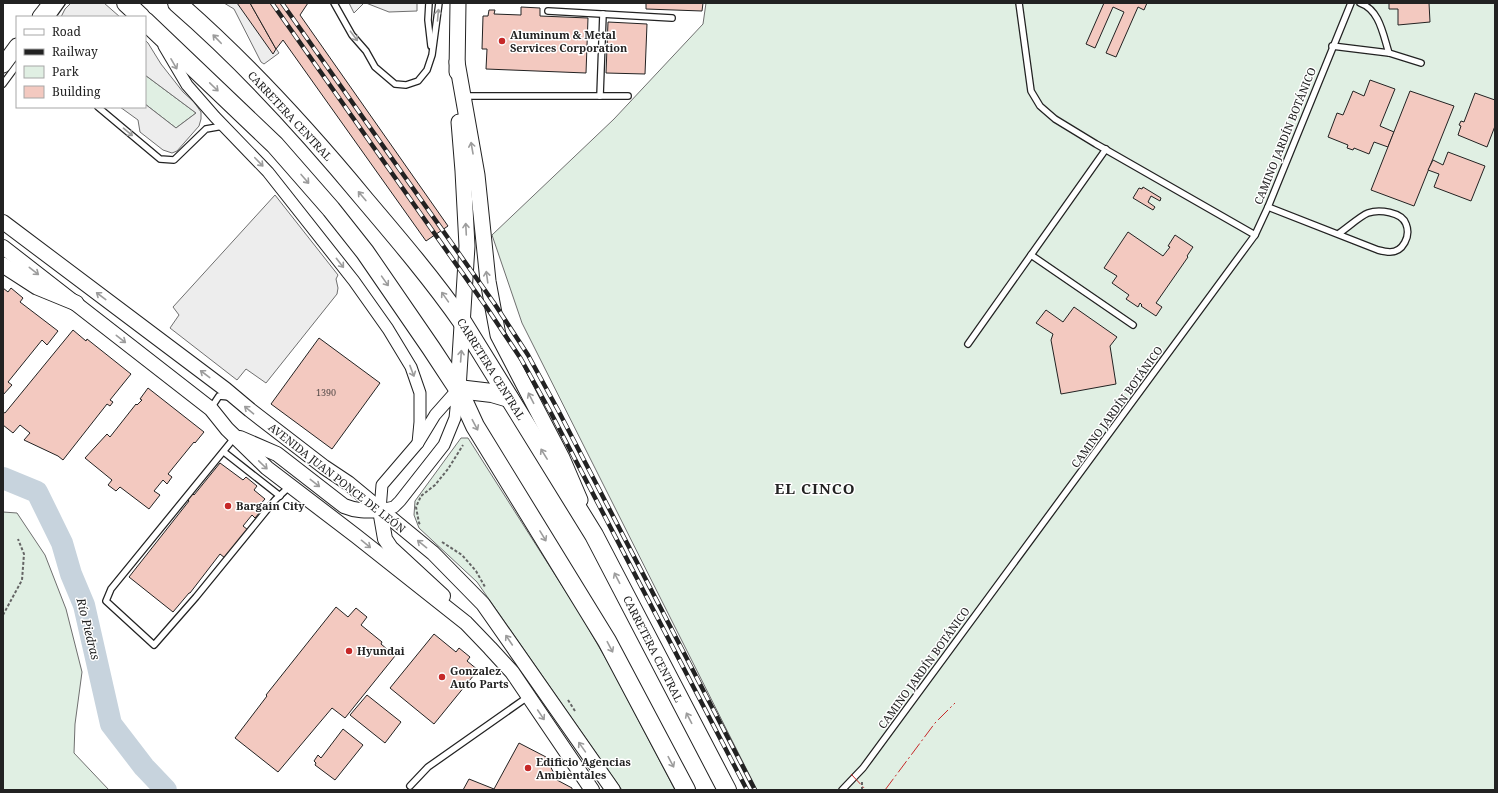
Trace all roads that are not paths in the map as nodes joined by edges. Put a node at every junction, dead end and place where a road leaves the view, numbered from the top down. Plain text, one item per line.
1 (52, 3) edge
2 (62, 3) edge
3 (126, 3) edge
4 (177, 3) edge
5 (334, 3) edge
6 (429, 3) edge
7 (439, 3) edge
8 (458, 3) edge
9 (1019, 3) edge
10 (1351, 3) edge
11 (1360, 3) edge
12 (548, 11) dead end
13 (603, 14) junction
14 (41, 16) edge
15 (53, 16) edge
16 (140, 16) edge
17 (672, 18) dead end
18 (150, 26) edge
19 (1332, 46) junction
20 (16, 47) edge
21 (1390, 53) junction
22 (432, 55) junction
23 (457, 62) junction
24 (1421, 63) dead end
25 (3, 65) edge
26 (16, 66) edge
27 (3, 84) edge
28 (463, 96) junction
29 (600, 96) junction
30 (628, 96) dead end
31 (99, 108) edge
32 (224, 126) junction
33 (1106, 149) junction
34 (1268, 207) junction
35 (3, 222) edge
36 (1338, 234) junction
37 (1255, 235) junction
38 (3, 247) edge
39 (1031, 255) junction
40 (3, 265) edge
41 (76, 303) junction
42 (463, 324) junction
43 (1133, 325) dead end
44 (968, 344) dead end
45 (458, 389) junction
46 (236, 398) junction
47 (509, 398) junction
48 (211, 409) junction
49 (235, 436) junction
50 (418, 443) junction
51 (224, 452) junction
52 (290, 486) junction
53 (280, 496) junction
54 (380, 510) junction
55 (594, 535) junction
56 (466, 623) junction
57 (540, 687) junction
58 (528, 697) junction
59 (410, 786) dead end
60 (592, 790) edge
61 (613, 790) edge
62 (686, 790) edge
63 (727, 790) edge
64 (842, 790) edge

1 - 14 main road
2 - 15 lane
3 - 16 highway
42 -> 4 highway, CARRETERA CENTRAL
5 -> 22 lane
6 - 22 lane
22 -> 7 lane
8 - 23 main road
9 - 33 lane
10 - 19 lane, CAMINO JARDÍN BOTÁNICO
11 - 21 lane
12 - 13 lane
13 - 17 lane
13 - 29 lane
18 -> 32 street
18 -> 45 highway
19 - 21 lane
19 - 34 lane, CAMINO JARDÍN BOTÁNICO
20 - 25 main road
21 - 24 lane
23 - 28 main road
42 -> 23 main road
26 - 27 lane
28 - 29 lane
55 -> 28 main road
29 - 30 lane
31 -> 32 lane
32 -> 50 street
33 - 37 lane
33 - 39 lane
34 - 36 lane
34 - 37 lane, CAMINO JARDÍN BOTÁNICO
46 -> 35 street, AVENIDA JUAN PONCE DE LEÓN
36 - 36 lane
37 - 64 lane, CAMINO JARDÍN BOTÁNICO
38 -> 41 street
39 - 43 lane
39 - 44 lane
40 - 41 main road
41 -> 48 street
45 -> 42 main road
42 - 47 highway, CARRETERA CENTRAL
45 - 47 highway
45 - 50 street
45 - 54 street
45 -> 62 highway
46 - 48 lane
54 -> 46 street, AVENIDA JUAN PONCE DE LEÓN
55 -> 47 highway, CARRETERA CENTRAL
48 - 49 street
49 - 51 lane
49 -> 52 street
49 -> 54 street
50 - 54 street
51 - 53 lane
51 - 53 lane
52 - 53 lane
52 -> 56 street
54 - 56 street
57 -> 54 street, AVENIDA JUAN PONCE DE LEÓN
63 -> 55 highway, CARRETERA CENTRAL
56 - 58 street
57 - 58 lane
61 -> 57 street, AVENIDA JUAN PONCE DE LEÓN
58 - 59 lane
58 -> 60 street

